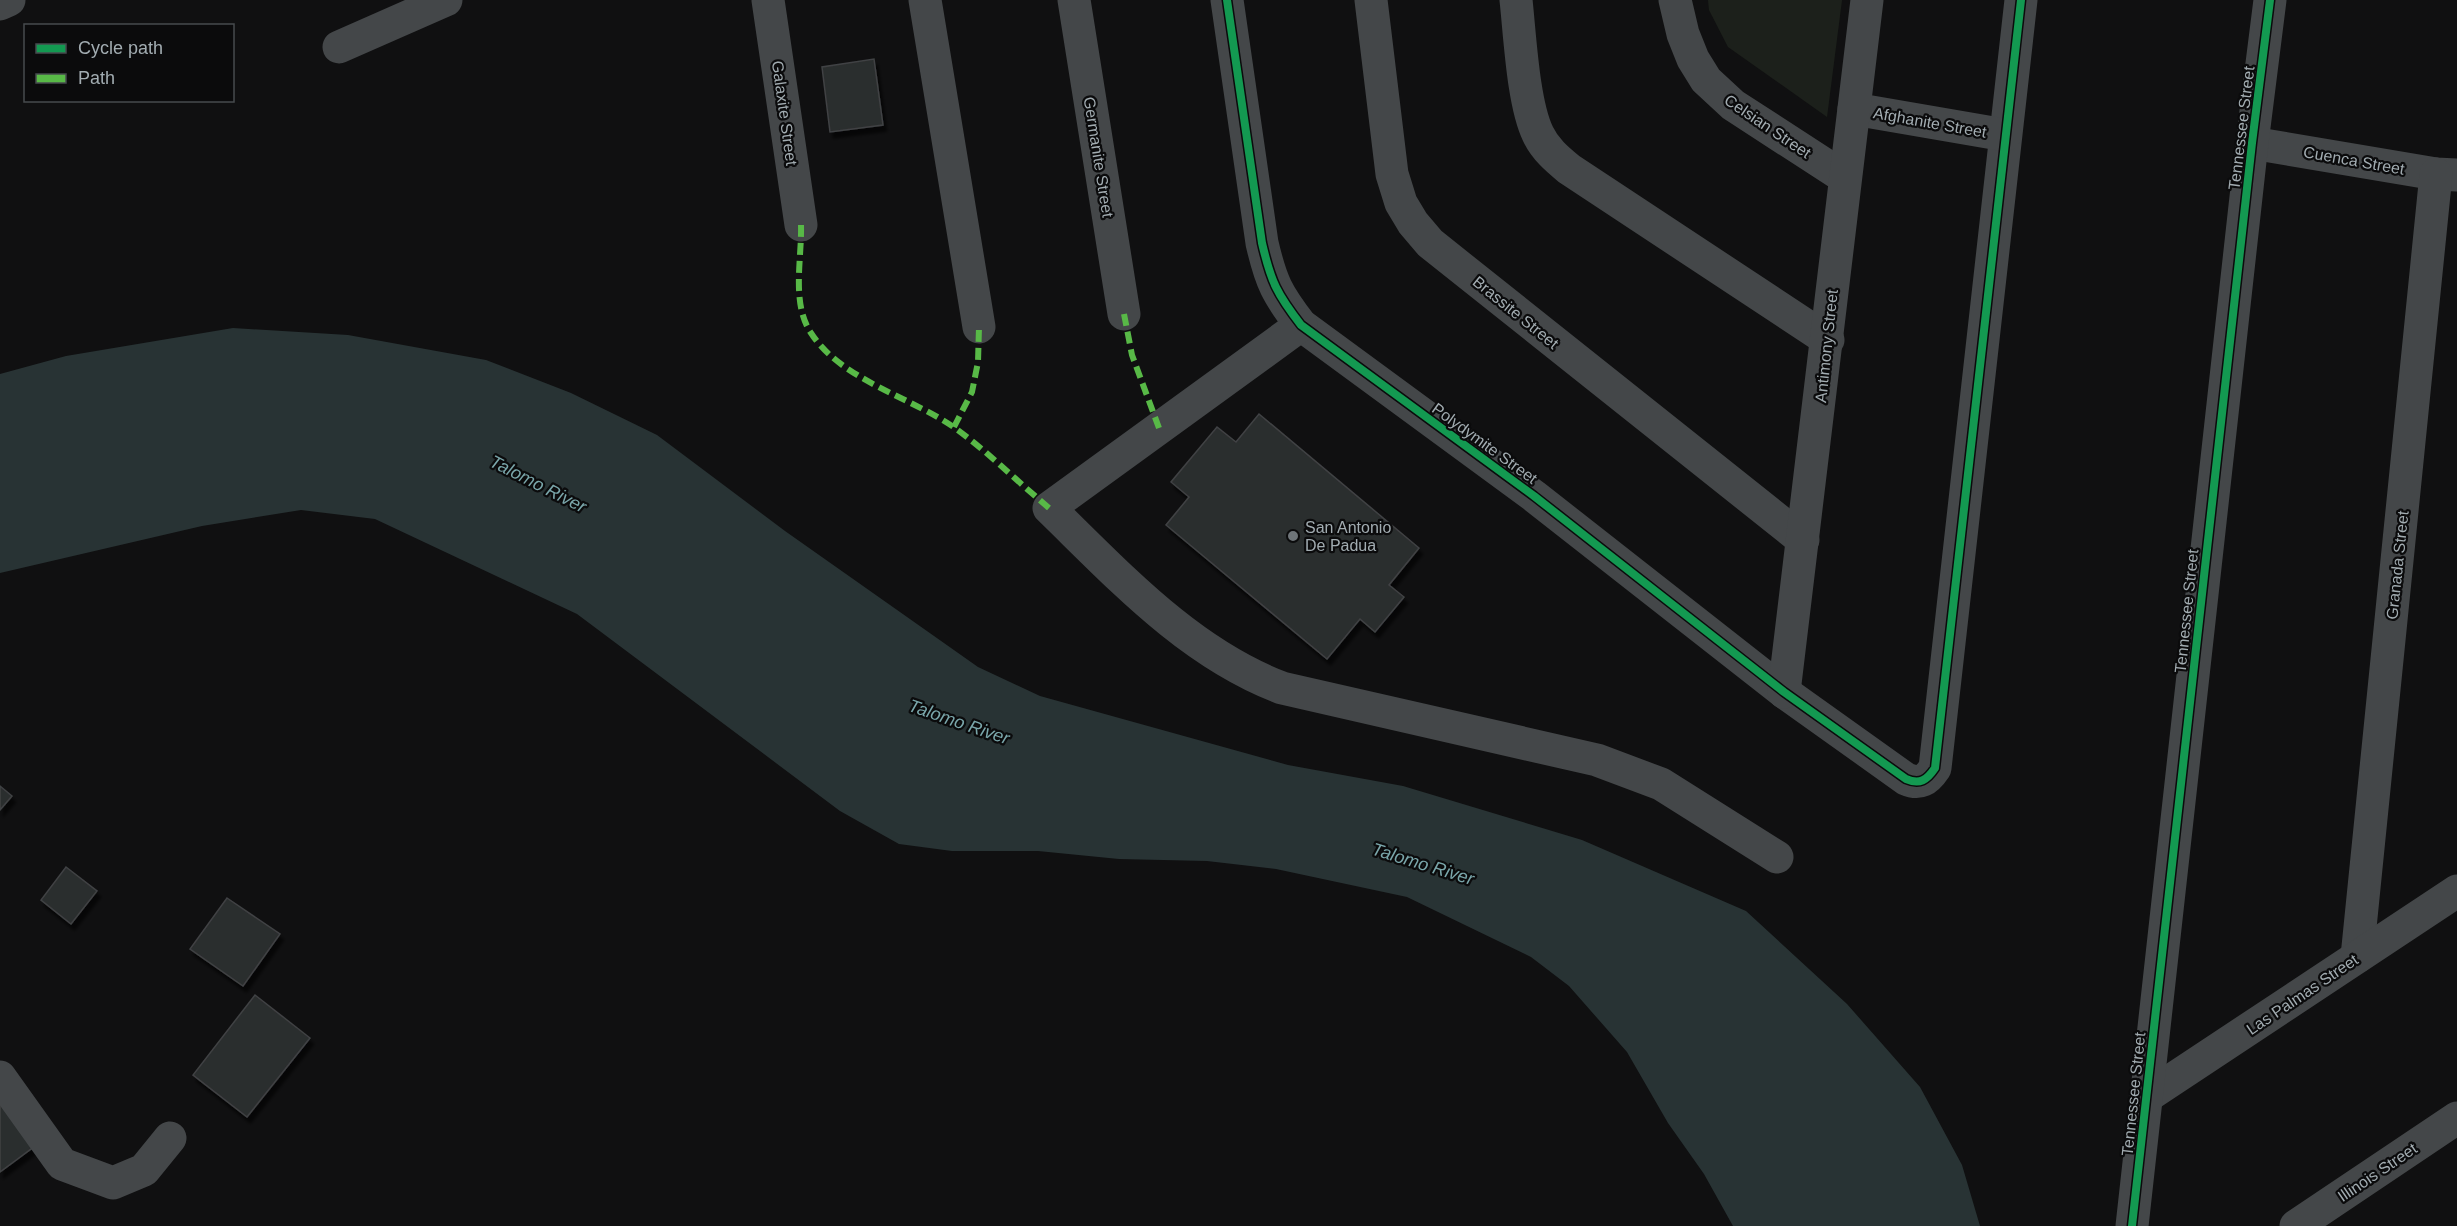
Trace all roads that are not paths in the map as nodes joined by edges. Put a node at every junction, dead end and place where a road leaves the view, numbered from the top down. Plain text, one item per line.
1 (9, 0) edge
2 (446, 0) edge
3 (768, 0) edge
4 (925, 0) edge
5 (1074, 0) edge
6 (1227, 0) edge
7 (1371, 0) edge
8 (1515, 0) edge
9 (1675, 0) edge
10 (1867, 0) edge
11 (2021, 0) edge
12 (2270, 0) edge
13 (0, 4) edge
14 (339, 47) dead end
15 (1854, 109) junction
16 (2006, 135) junction
17 (2252, 143) junction
18 (2446, 175) edge
19 (1844, 177) junction
20 (801, 225) dead end
21 (1124, 314) dead end
22 (1302, 325) junction
23 (979, 327) dead end
24 (1828, 340) junction
25 (1803, 540) junction
26 (1784, 692) junction
27 (1777, 857) dead end
28 (2457, 891) edge
29 (2357, 957) junction
30 (0, 1077) edge
31 (2146, 1097) junction
32 (2457, 1118) edge
33 (170, 1138) dead end
34 (2132, 1226) edge
35 (2296, 1226) edge

1 - 13 street
2 - 14 street
3 - 20 street, Galaxite Street
4 - 23 street
5 - 21 street, Germanite Street
6 - 22 street, Polydymite Street
7 - 25 street, Brassite Street
8 - 24 street
9 - 19 street, Celsian Street
10 - 15 street, Antimony Street
11 - 16 street
12 - 17 street, Tennessee Street
15 - 16 street, Afghanite Street
15 - 19 street, Antimony Street
16 - 26 street, Polydymite Street
17 - 18 street, Cuenca Street
17 - 31 street, Tennessee Street
18 - 29 street, Granada Street
19 - 24 street, Antimony Street
22 - 26 street, Polydymite Street
22 - 27 street
24 - 25 street, Antimony Street
25 - 26 street, Antimony Street
28 - 29 street, Las Palmas Street
29 - 31 street, Las Palmas Street
30 - 33 street
31 - 34 street, Tennessee Street
32 - 35 street, Illinois Street

